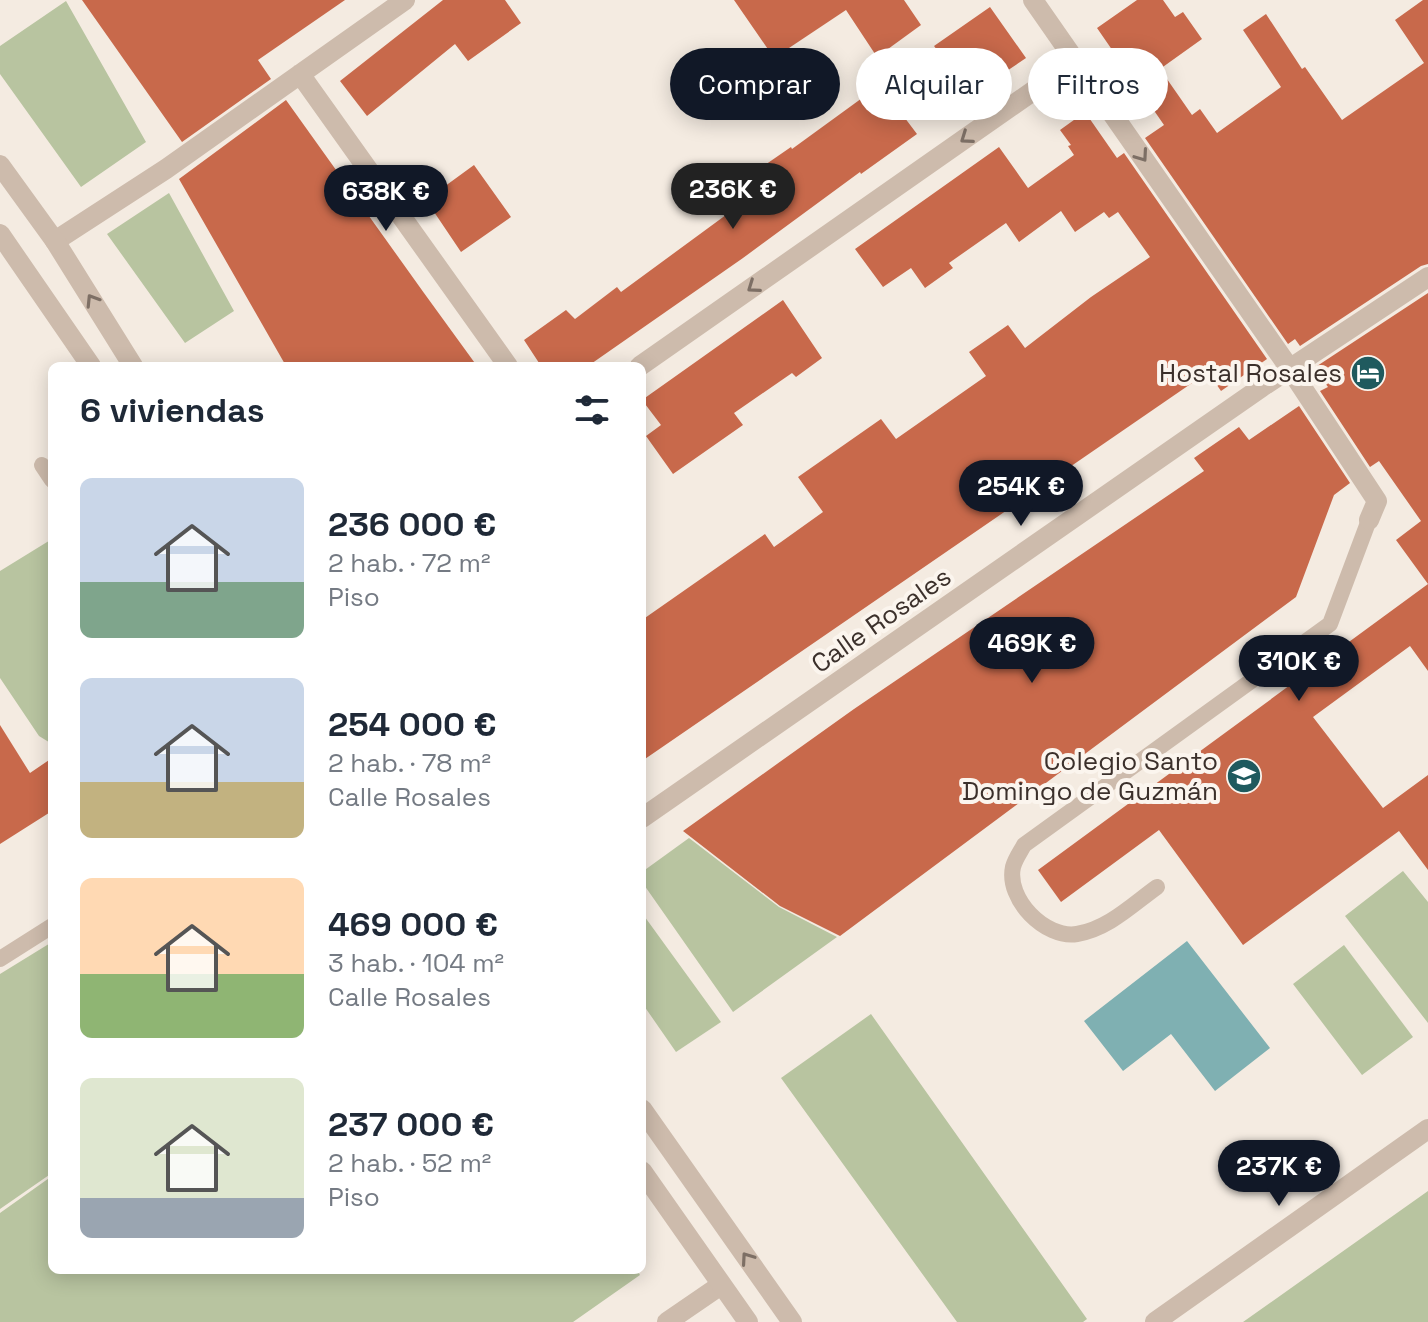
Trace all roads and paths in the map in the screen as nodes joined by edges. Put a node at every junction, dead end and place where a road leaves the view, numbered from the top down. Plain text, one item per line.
1 (405, 0) edge
2 (1033, 0) edge
3 (1067, 48) edge
4 (300, 74) junction
5 (1028, 95) edge
6 (1117, 120) edge
7 (0, 165) edge
8 (0, 234) edge
9 (55, 241) junction
10 (1428, 277) edge
11 (88, 362) edge
12 (131, 362) edge
13 (505, 362) edge
14 (646, 362) edge
15 (1290, 369) junction
16 (42, 465) dead end
17 (48, 474) edge
18 (1369, 520) joint
19 (646, 815) edge
20 (1157, 887) dead end
21 (48, 929) edge
22 (0, 959) edge
23 (646, 1115) edge
24 (1428, 1129) edge
25 (646, 1177) edge
26 (721, 1285) junction
27 (667, 1322) edge
28 (748, 1322) edge
29 (792, 1322) edge
30 (1155, 1322) edge

1 - 4 street
2 - 3 street
4 - 9 street
4 - 13 street
5 -> 14 street
6 -> 15 street
7 - 9 street
8 - 11 street
12 -> 9 street
10 - 15 street, Calle Rosales
15 - 18 street
15 - 19 street, Calle Rosales
16 - 17 lane
18 - 20 lane
21 - 22 lane
29 -> 23 street
24 - 30 street
25 - 26 street
26 - 27 street
26 - 28 street

